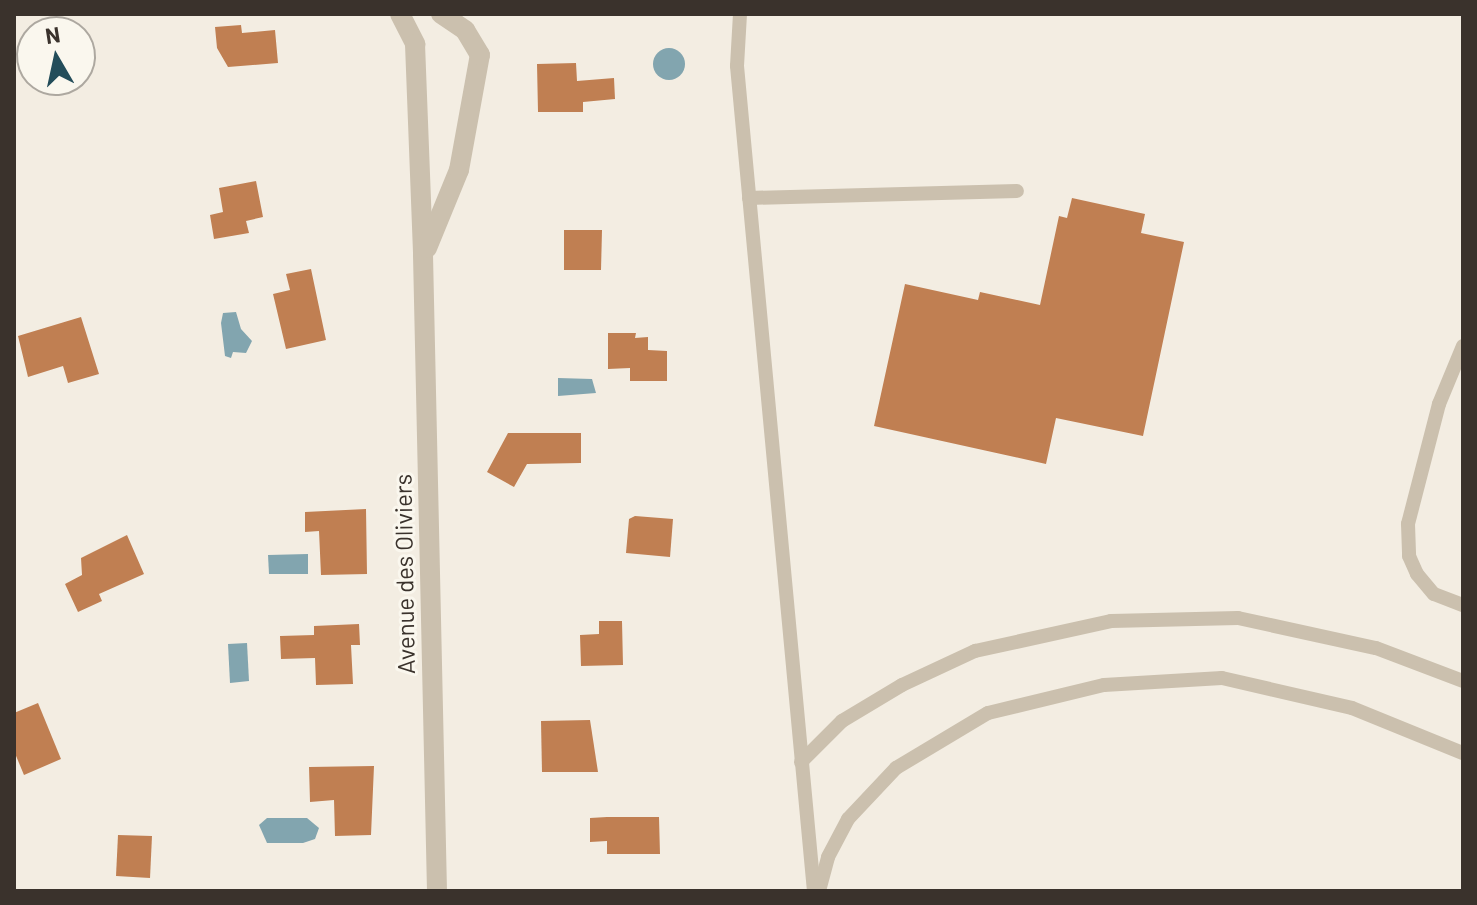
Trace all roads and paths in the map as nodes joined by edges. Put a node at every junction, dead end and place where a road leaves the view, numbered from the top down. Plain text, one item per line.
1 (400, 14) edge
2 (441, 14) edge
3 (740, 14) edge
4 (1017, 191) dead end
5 (749, 198) junction
6 (423, 255) junction
7 (1463, 346) edge
8 (1463, 605) edge
9 (1463, 681) edge
10 (1463, 753) edge
11 (801, 762) junction
12 (437, 891) edge
13 (816, 891) edge

1 - 6 street, Avenue des Oliviers
2 - 6 street, Avenue des Oliviers
3 - 5 lane
4 - 5 lane
5 - 11 lane
6 - 12 street, Avenue des Oliviers
7 - 8 lane
9 - 11 lane
10 - 13 lane
11 - 13 lane

